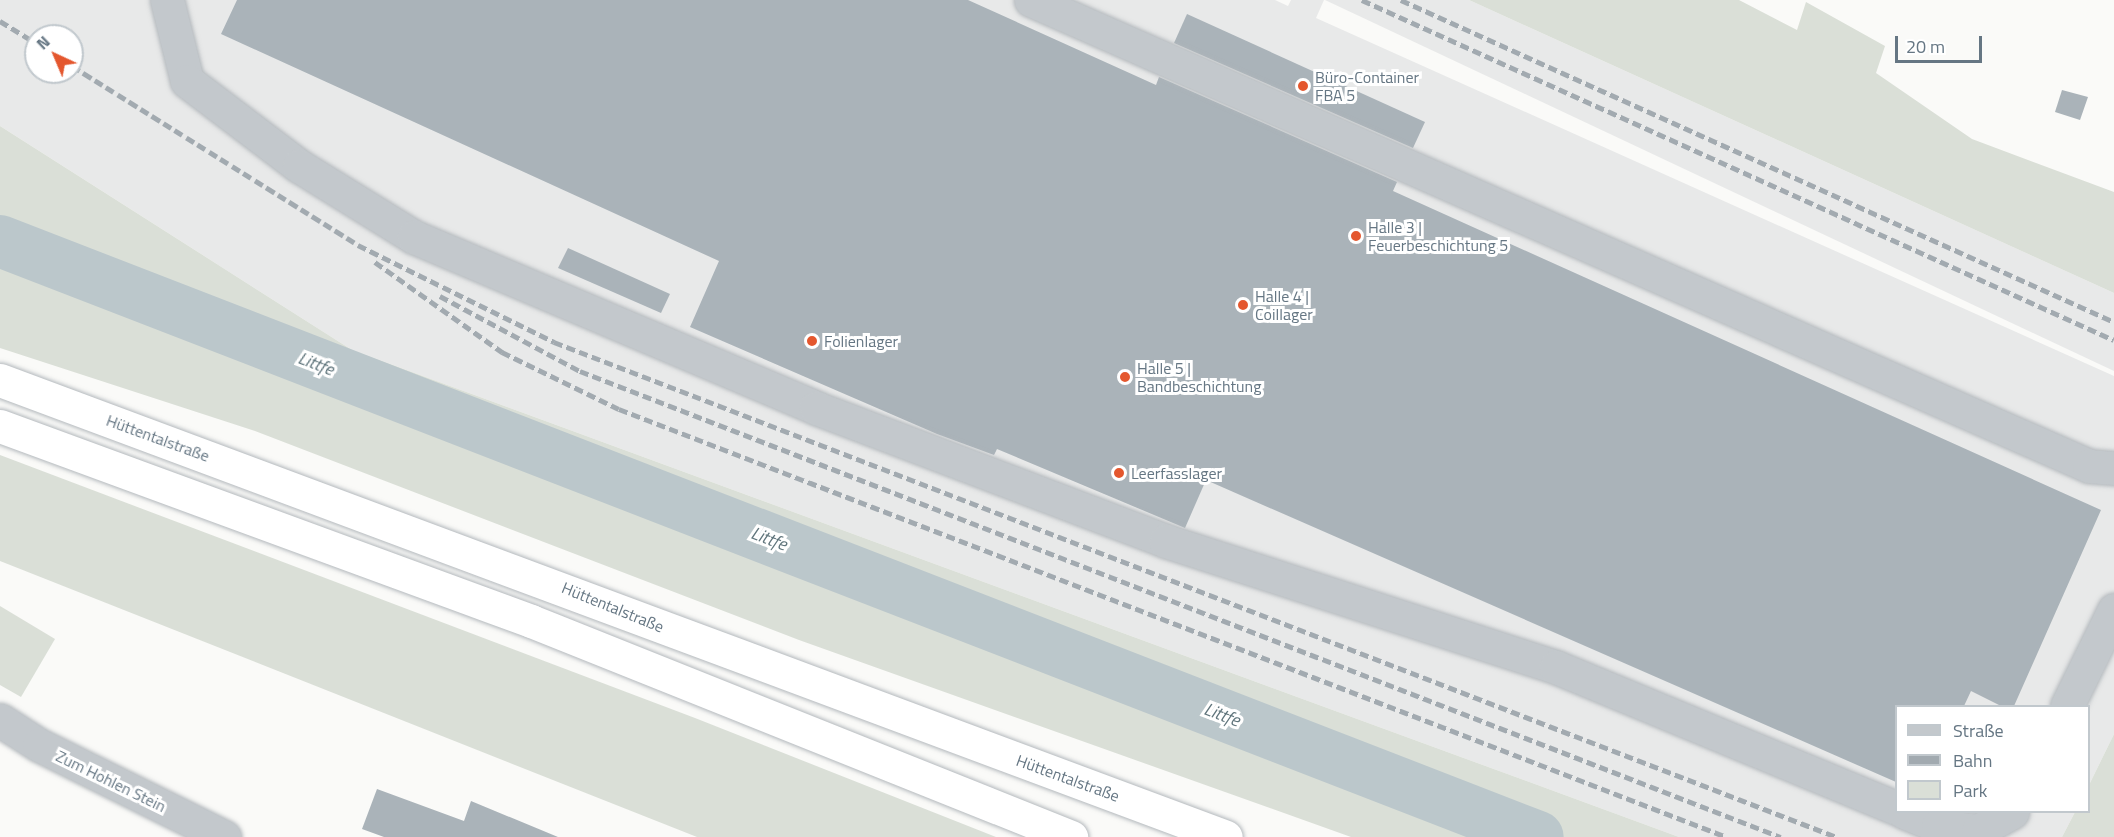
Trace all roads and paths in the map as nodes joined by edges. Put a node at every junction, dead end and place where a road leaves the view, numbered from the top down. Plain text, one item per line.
1 (167, 0) edge
2 (1031, 0) edge
3 (0, 380) edge
4 (0, 426) edge
5 (2114, 468) edge
6 (2114, 609) edge
7 (2067, 705) edge
8 (0, 720) edge
9 (1895, 808) edge
10 (1906, 813) edge
11 (2010, 813) edge
12 (224, 837) edge
13 (1071, 837) edge
14 (1226, 837) edge

1 - 9 street
2 - 5 street
3 - 14 highway, Hüttentalstraße
4 - 13 highway
6 - 7 street
8 - 12 street, Zum Hohlen Stein
10 - 11 street

